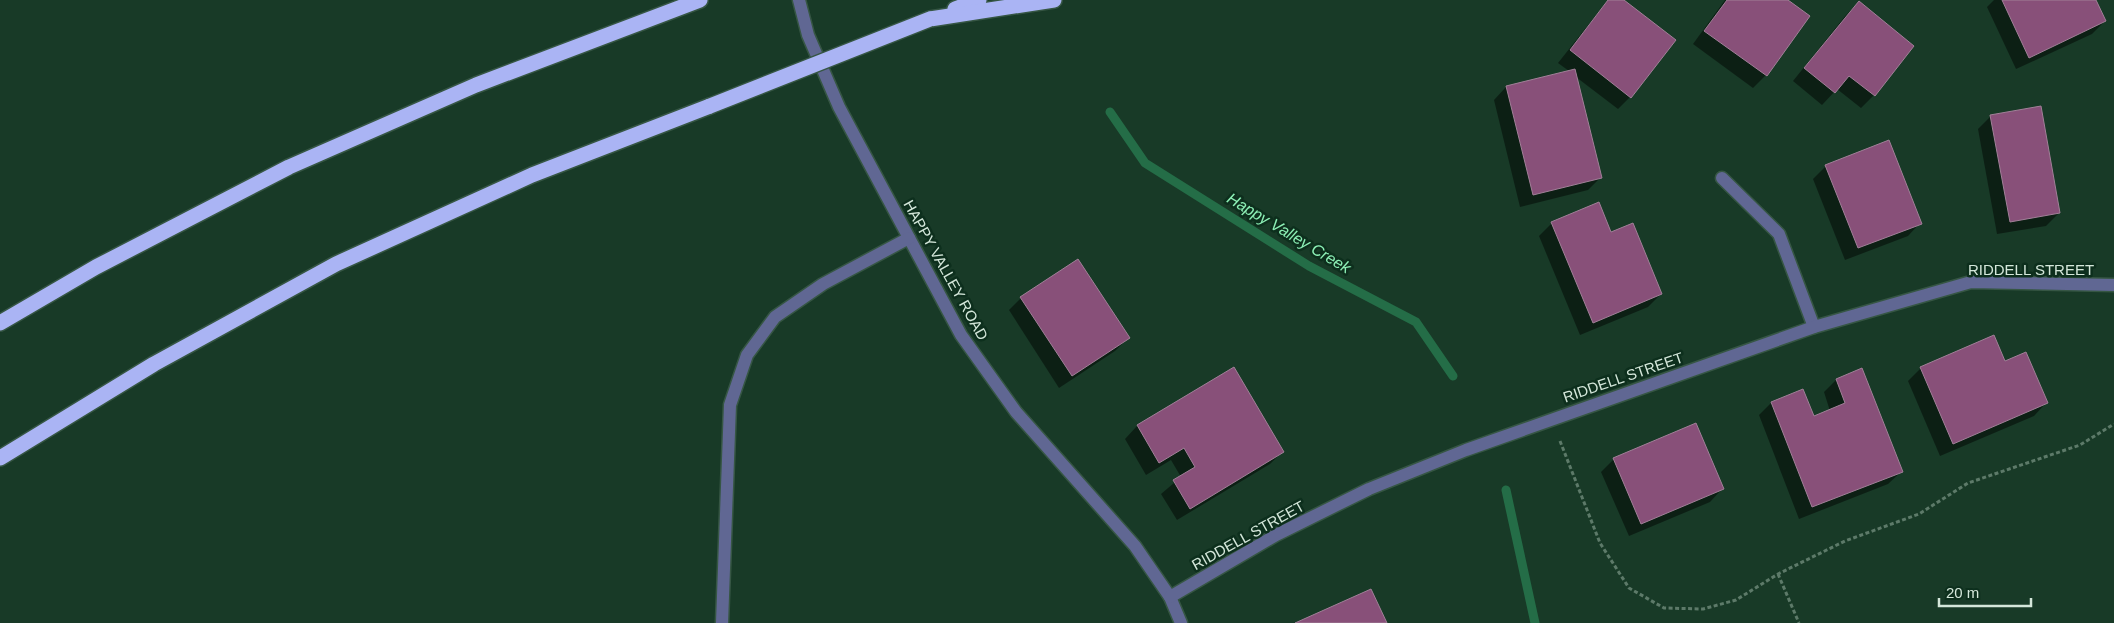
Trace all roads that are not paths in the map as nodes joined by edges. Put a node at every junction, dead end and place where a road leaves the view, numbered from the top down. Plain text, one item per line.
1 (700, 0) edge
2 (799, 0) edge
3 (979, 0) edge
4 (1054, 0) edge
5 (930, 18) junction
6 (1722, 178) dead end
7 (909, 238) junction
8 (2114, 285) edge
9 (0, 323) edge
10 (1814, 327) junction
11 (0, 458) edge
12 (1170, 597) junction
13 (722, 623) edge
14 (1182, 623) edge

1 - 9 highway
2 - 7 street, HAPPY VALLEY ROAD
3 - 5 highway
4 - 5 highway
5 - 11 highway, bridge
6 - 10 street
7 - 12 street, HAPPY VALLEY ROAD
7 - 13 street
8 - 10 street, RIDDELL STREET
10 - 12 street, RIDDELL STREET
12 - 14 street, HAPPY VALLEY ROAD

